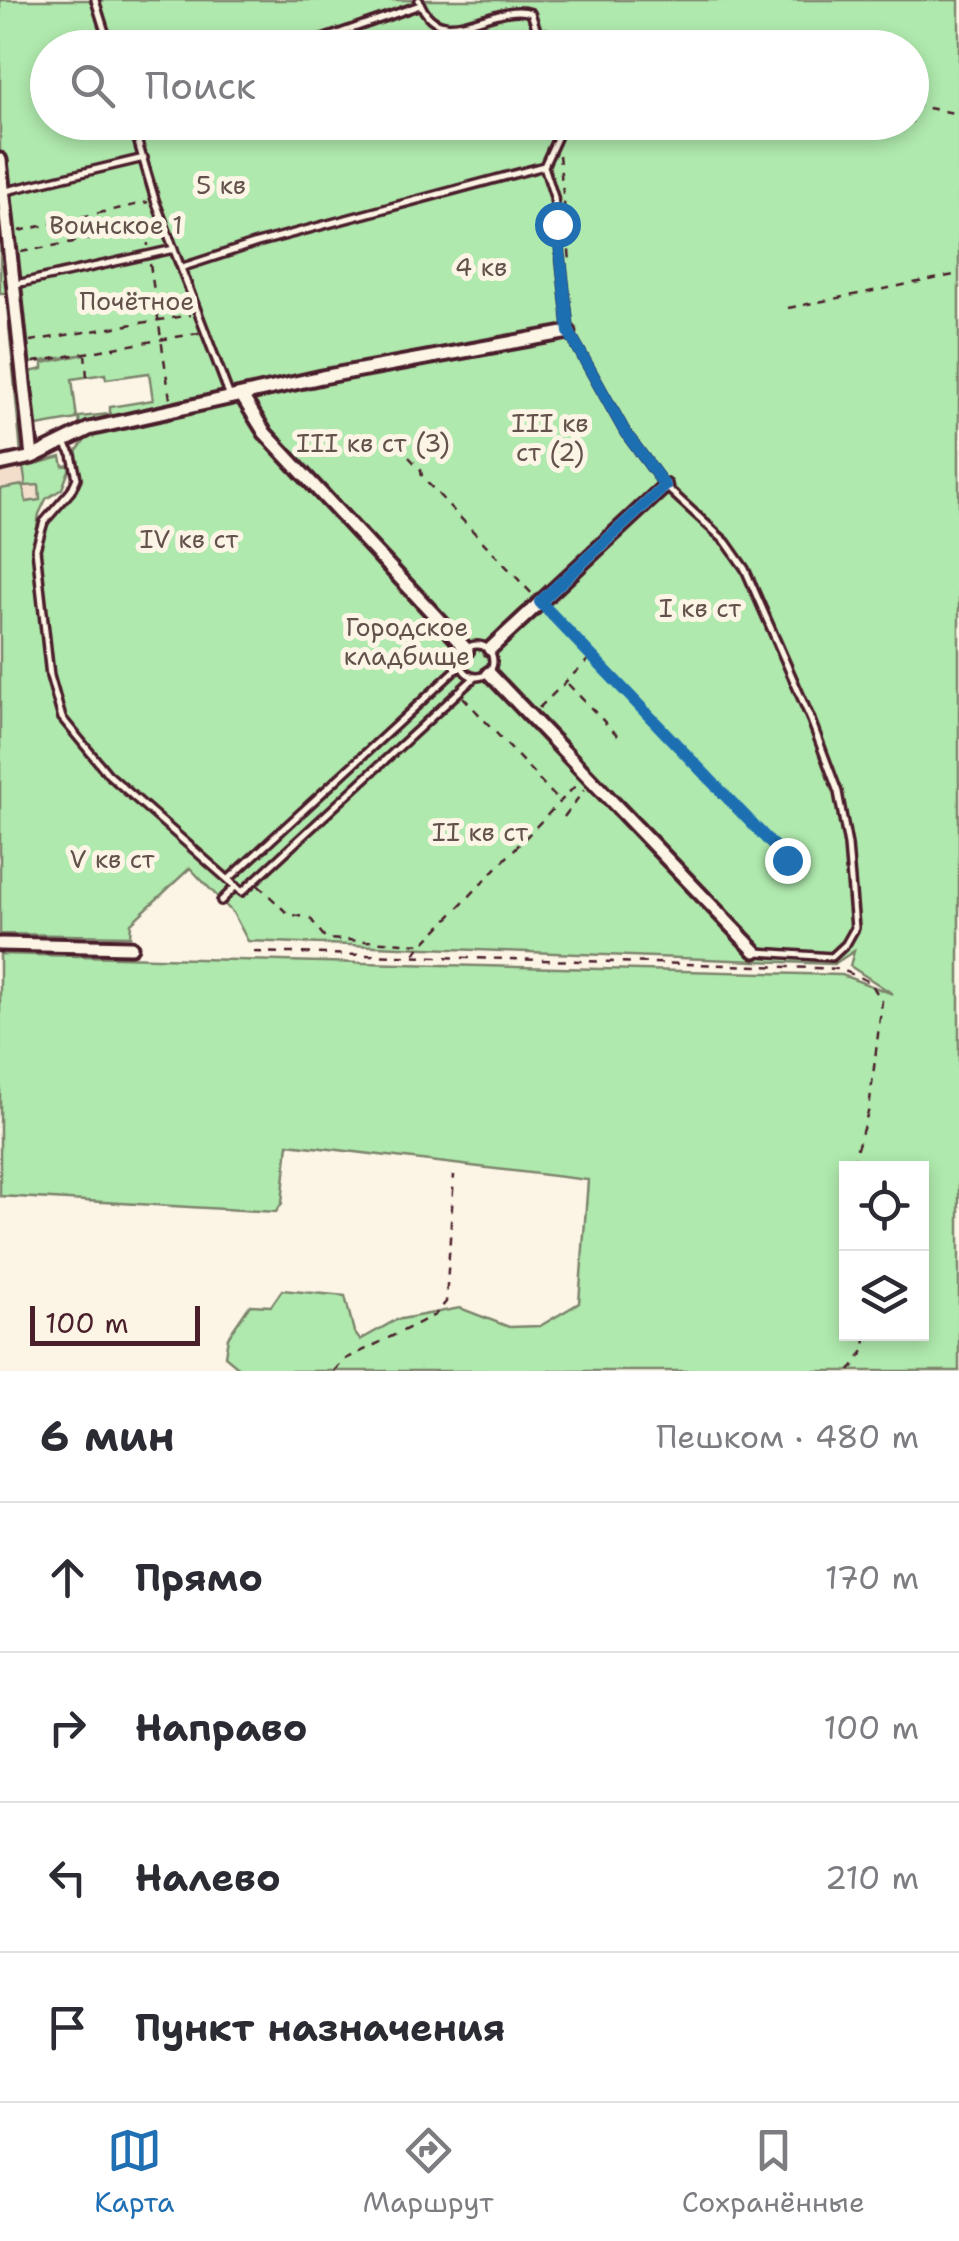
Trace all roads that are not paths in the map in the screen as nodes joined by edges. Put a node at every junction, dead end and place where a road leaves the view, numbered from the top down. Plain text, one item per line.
1 (95, 0) edge
2 (420, 2) edge
3 (104, 30) edge
4 (345, 30) edge
5 (540, 30) edge
6 (138, 140) edge
7 (556, 140) edge
8 (144, 158) junction
9 (0, 160) edge
10 (544, 166) junction
11 (2, 192) edge
12 (174, 249) junction
13 (182, 267) junction
14 (12, 285) junction
15 (569, 332) junction
16 (236, 397) junction
17 (64, 442) junction
18 (32, 456) junction
19 (0, 464) edge
20 (665, 486) junction
21 (490, 649) junction
22 (466, 650) junction
23 (460, 665) junction
24 (488, 672) junction
25 (474, 678) junction
26 (230, 878) junction
27 (236, 886) junction
28 (221, 900) dead end
29 (0, 944) edge
30 (131, 947) dead end
31 (756, 952) joint

1 - 3 lane
2 - 4 lane
2 - 5 lane
6 - 8 lane
7 - 10 lane
8 - 11 lane
8 - 12 lane
9 - 11 street
10 - 13 lane
10 - 15 lane
11 - 14 street
12 - 13 lane
12 - 14 lane
13 - 16 lane
14 - 18 street
15 - 16 street
15 - 20 lane
16 - 17 street
16 - 22 street
17 - 18 street
17 - 26 lane
18 - 19 street
20 - 21 street
20 - 31 lane
21 - 22 lane
21 - 24 lane
22 - 23 lane
23 - 25 lane
23 - 26 lane
24 - 25 lane
24 - 31 street
25 - 27 lane
26 - 27 lane
27 - 28 lane
29 - 30 street

